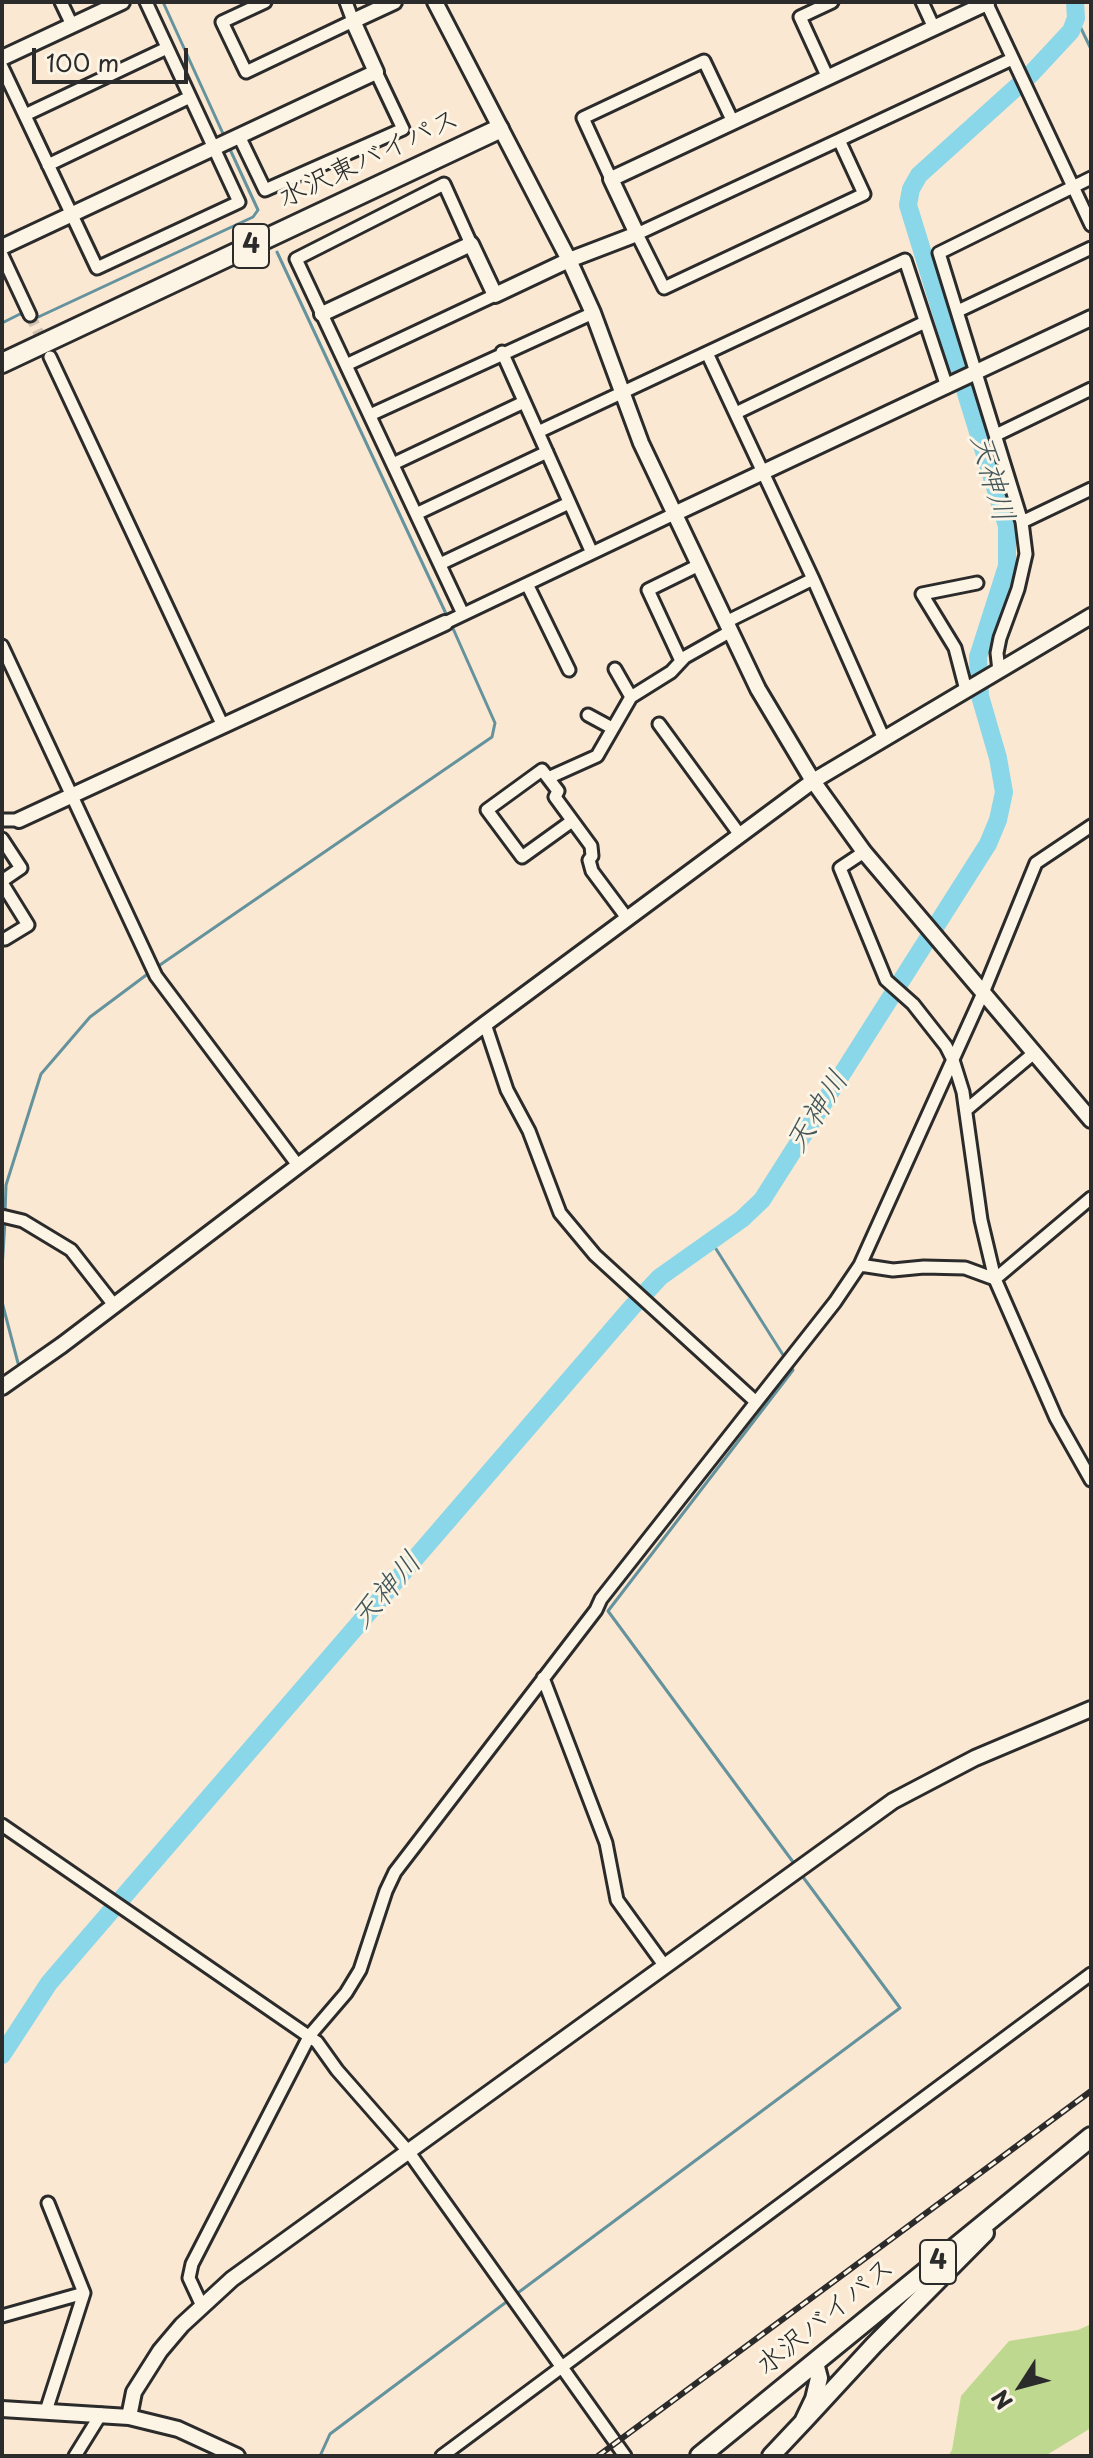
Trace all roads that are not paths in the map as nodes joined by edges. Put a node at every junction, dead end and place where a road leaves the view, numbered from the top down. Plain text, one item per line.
1 (61, 2) edge
2 (122, 2) edge
3 (146, 2) edge
4 (265, 2) edge
5 (346, 2) edge
6 (394, 2) edge
7 (435, 2) edge
8 (832, 2) edge
9 (922, 2) edge
10 (986, 2) edge
11 (353, 21) junction
12 (72, 25) junction
13 (934, 28) junction
14 (167, 48) junction
15 (2, 58) edge
16 (1012, 59) junction
17 (2, 67) edge
18 (376, 72) junction
19 (828, 78) junction
20 (190, 97) junction
21 (25, 115) junction
22 (733, 122) junction
23 (499, 129) junction
24 (239, 136) junction
25 (839, 140) junction
26 (214, 148) junction
27 (48, 165) junction
28 (1091, 178) edge
29 (611, 179) junction
30 (1072, 187) junction
31 (70, 215) junction
32 (1091, 225) edge
33 (637, 234) junction
34 (471, 244) junction
35 (2, 247) edge
36 (1091, 248) edge
37 (2, 255) edge
38 (569, 260) junction
39 (495, 295) junction
40 (958, 311) junction
41 (593, 313) junction
42 (322, 314) junction
43 (30, 315) tunnel mouth
44 (1091, 318) edge
45 (925, 322) junction
46 (502, 352) junction
47 (707, 353) junction
48 (50, 357) tunnel mouth
49 (2, 363) edge
50 (346, 365) junction
51 (976, 373) junction
52 (947, 387) junction
53 (1091, 389) edge
54 (621, 393) junction
55 (524, 402) junction
56 (736, 413) junction
57 (370, 415) junction
58 (538, 432) junction
59 (996, 435) junction
60 (547, 452) junction
61 (393, 464) junction
62 (763, 473) junction
63 (1091, 489) edge
64 (569, 503) junction
65 (416, 514) junction
66 (674, 514) junction
67 (1022, 522) junction
68 (592, 553) junction
69 (440, 564) junction
70 (699, 565) junction
71 (813, 579) junction
72 (977, 583) dead end
73 (527, 584) junction
74 (1091, 616) edge
75 (454, 618) junction
76 (728, 626) junction
77 (2, 646) edge
78 (681, 661) junction
79 (615, 669) dead end
80 (569, 670) dead end
81 (999, 671) junction
82 (966, 690) junction
83 (631, 697) junction
84 (588, 715) dead end
85 (659, 724) dead end
86 (223, 726) junction
87 (612, 728) junction
88 (884, 739) junction
89 (548, 778) junction
90 (813, 781) junction
91 (72, 796) junction
92 (2, 820) edge
93 (19, 820) joint
94 (572, 821) junction
95 (1091, 826) edge
96 (740, 835) junction
97 (2, 839) edge
98 (864, 852) junction
99 (2, 882) edge
100 (627, 918) junction
101 (3, 938) edge
102 (983, 993) junction
103 (485, 1024) junction
104 (1034, 1053) junction
105 (953, 1060) junction
106 (966, 1110) junction
107 (1091, 1120) edge
108 (297, 1164) junction
109 (1091, 1198) edge
110 (2, 1216) edge
111 (860, 1265) junction
112 (995, 1279) junction
113 (114, 1305) junction
114 (2, 1387) edge
115 (756, 1402) junction
116 (1091, 1480) edge
117 (543, 1678) junction
118 (1091, 1709) edge
119 (2, 1825) edge
120 (664, 1965) junction
121 (1091, 1974) edge
122 (310, 2035) junction
123 (1089, 2143) edge
124 (408, 2151) junction
125 (1061, 2160) junction
126 (48, 2203) dead end
127 (84, 2293) junction
128 (202, 2306) junction
129 (2, 2316) edge
130 (815, 2363) junction
131 (561, 2368) junction
132 (2, 2409) edge
133 (46, 2411) junction
134 (101, 2414) junction
135 (129, 2417) junction
136 (803, 2422) junction
137 (75, 2456) edge
138 (237, 2456) edge
139 (442, 2456) edge
140 (625, 2456) edge
141 (700, 2456) edge
142 (771, 2456) edge

1 - 12 street
2 - 12 street
3 - 14 street
4 - 11 street
5 - 11 street
6 - 11 street
7 - 23 street
8 - 19 street
9 - 13 street
10 - 13 street
10 - 16 street
11 - 18 street
12 - 15 street
13 - 19 street
14 - 20 street
14 - 21 street
16 - 25 street
16 - 30 street
17 - 21 street
18 - 24 street
18 - 24 street
19 - 22 street
20 - 26 street
20 - 27 street
21 - 27 street
22 - 29 street
22 - 29 street
23 - 38 street
23 - 49 highway, 水沢東バイパス / 4
24 - 26 street
25 - 33 street
25 - 33 street
26 - 31 street
26 - 31 street
27 - 31 street
28 - 30 street
29 - 33 street
30 - 32 street
30 - 40 street
31 - 35 street
33 - 38 street
34 - 39 street
34 - 42 street
34 - 42 street
36 - 40 street
37 - 43 street
38 - 39 street
38 - 41 street
39 - 50 street
40 - 51 street
41 - 46 street
41 - 54 street
42 - 50 street
44 - 51 street
45 - 47 street
45 - 52 street
45 - 56 street
46 - 55 street
46 - 57 street
47 - 54 street
47 - 56 street
48 - 86 street
50 - 57 street
51 - 52 street
51 - 59 street
52 - 62 street
53 - 59 street
54 - 58 street
54 - 66 street
55 - 58 street
55 - 61 street
56 - 62 street
57 - 61 street
58 - 60 street
59 - 67 street
60 - 64 street
60 - 65 street
61 - 65 street
62 - 66 street
62 - 71 street
63 - 67 street
64 - 68 street
64 - 69 street
65 - 69 street
66 - 68 street
66 - 70 street
67 - 81 street
68 - 73 street
69 - 75 street
70 - 76 street
70 - 78 street
71 - 76 street
71 - 88 street
72 - 82 street
73 - 75 street
73 - 80 street
74 - 81 street
75 - 86 street
76 - 78 street
76 - 90 street
77 - 91 street
78 - 83 street
79 - 83 street
81 - 82 street
82 - 88 street
83 - 87 street
84 - 87 street
85 - 96 street
86 - 91 street
87 - 89 street
88 - 90 street
89 - 94 street
89 - 94 street
90 - 96 street
90 - 98 street
91 - 93 street
91 - 108 street
92 - 93 street
94 - 100 street
95 - 102 street
96 - 100 street
97 - 99 street
98 - 102 street
98 - 105 street
99 - 101 street
100 - 103 street
102 - 104 street
102 - 105 street
103 - 108 street
103 - 115 street
104 - 106 street
104 - 107 street
105 - 106 street
105 - 111 street
106 - 112 street
108 - 113 street
109 - 112 street
110 - 113 street
111 - 112 street
111 - 115 street
112 - 116 street
113 - 114 street
115 - 117 street
117 - 120 street
117 - 122 street
118 - 120 street
119 - 122 street
120 - 124 street
121 - 131 street
122 - 124 street
122 - 128 street
123 - 125 highway, 4
124 - 128 street
124 - 131 street
125 - 130 highway, 水沢バイパス / 4
125 - 136 main road
126 - 127 street
127 - 129 street
127 - 133 street
128 - 135 street
130 - 136 main road
130 - 141 highway, 水沢バイパス / 4
131 - 139 street
131 - 140 street
132 - 133 street
133 - 134 street
134 - 135 street
134 - 137 street
135 - 138 street
136 - 142 main road

